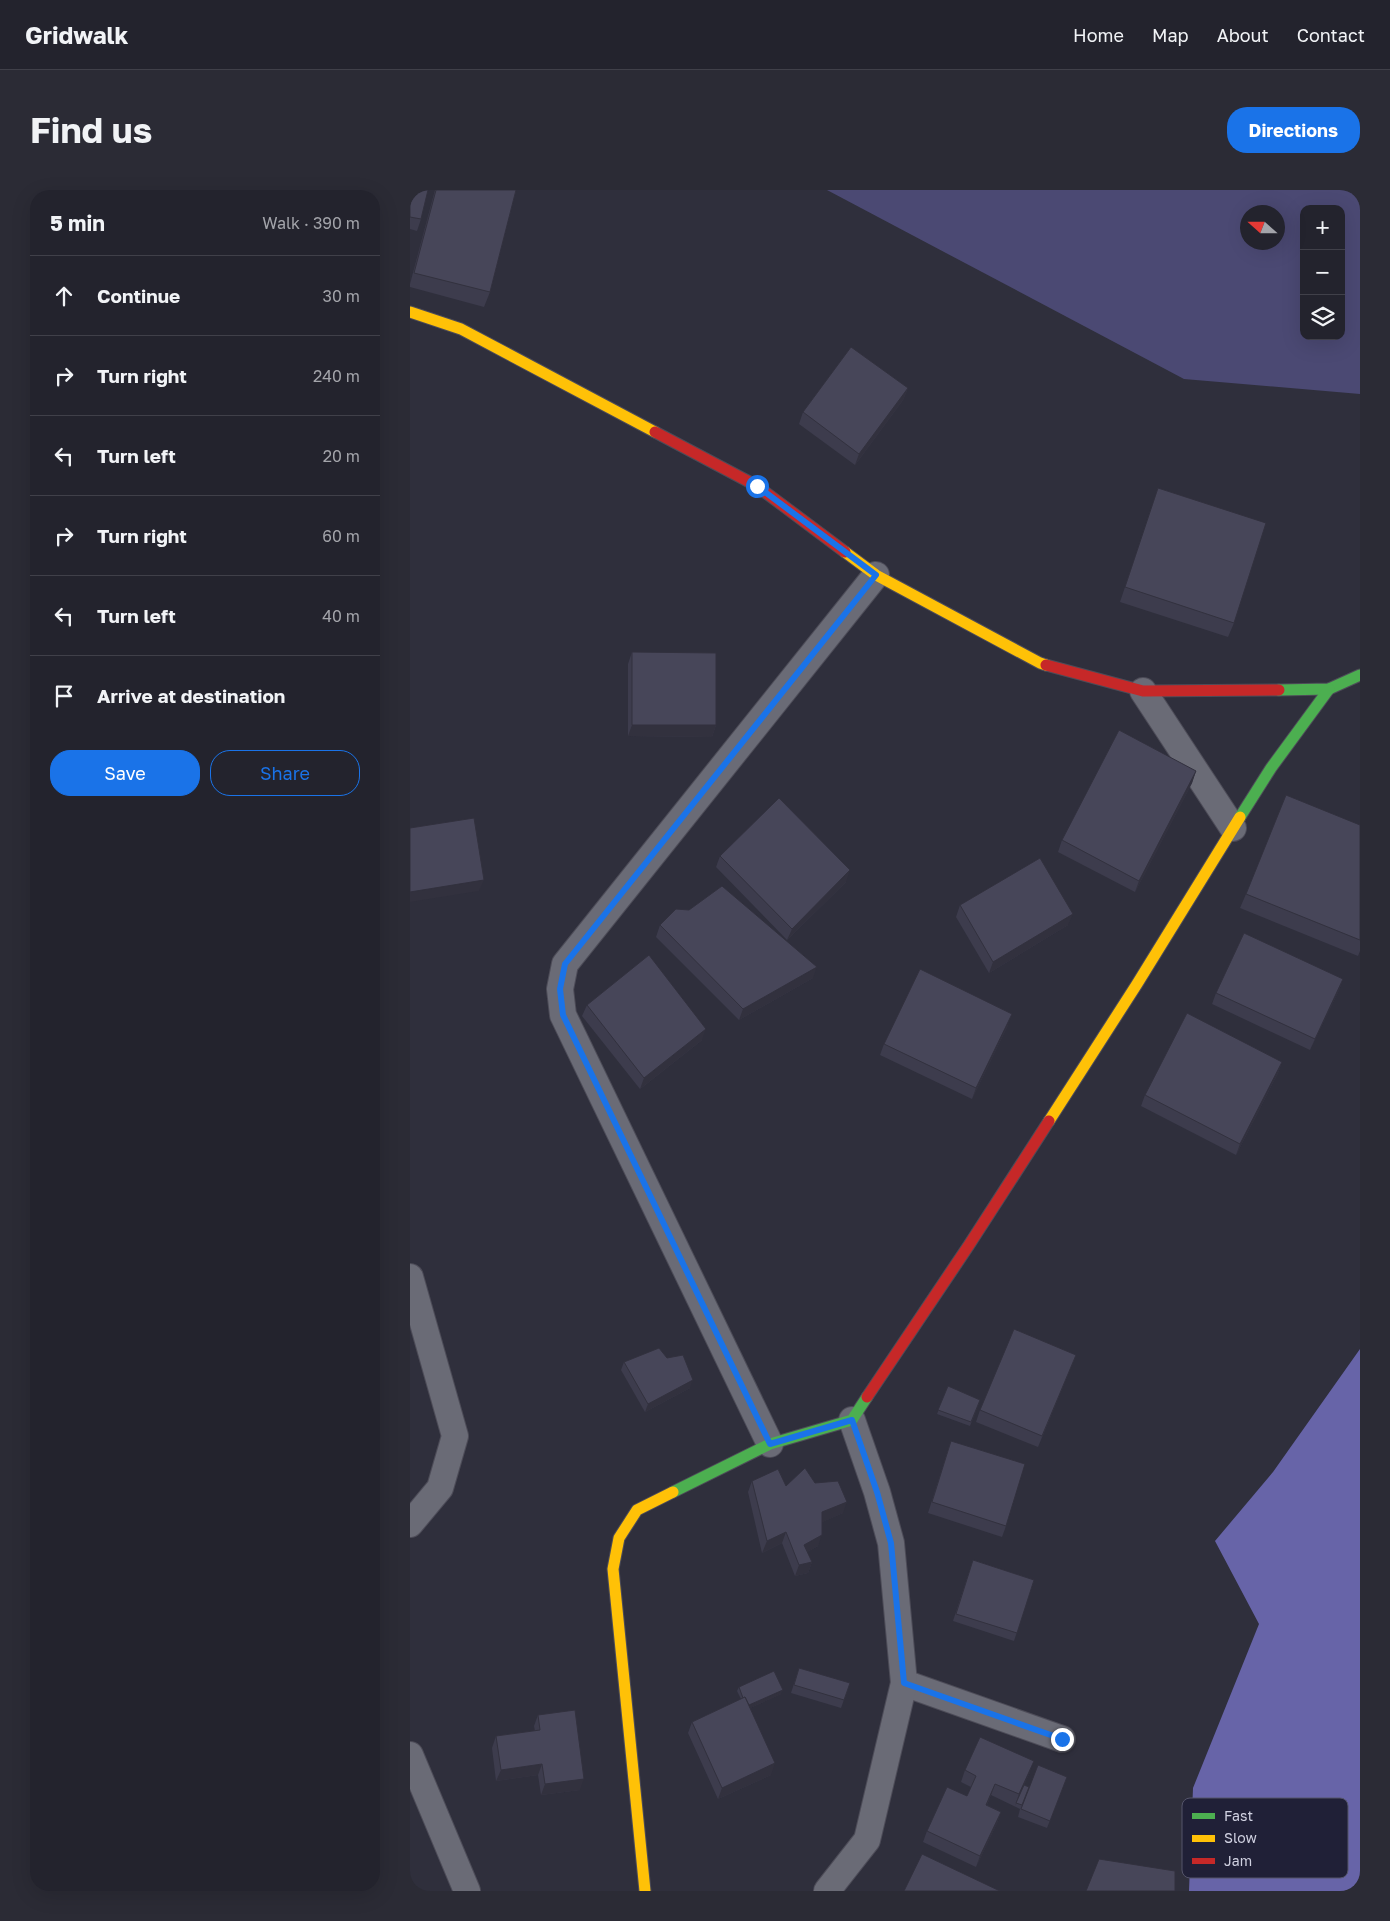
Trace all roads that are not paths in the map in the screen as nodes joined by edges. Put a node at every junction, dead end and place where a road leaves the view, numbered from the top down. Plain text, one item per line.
1 (410, 312) edge
2 (876, 575) junction
3 (1360, 676) edge
4 (1143, 690) junction
5 (1329, 690) junction
6 (1233, 828) junction
7 (410, 1277) edge
8 (852, 1420) junction
9 (770, 1444) junction
10 (410, 1524) edge
11 (904, 1683) junction
12 (1062, 1739) dead end
13 (410, 1755) edge
14 (467, 1891) edge
15 (645, 1891) edge
16 (827, 1891) edge

1 - 2 street
2 - 4 street
2 - 9 street
3 - 5 street
4 - 5 street
4 - 6 street
5 - 6 street
6 - 8 street
7 - 10 street
8 - 9 street
8 - 11 street
9 - 15 street
11 - 12 street
11 - 16 street
13 - 14 street

